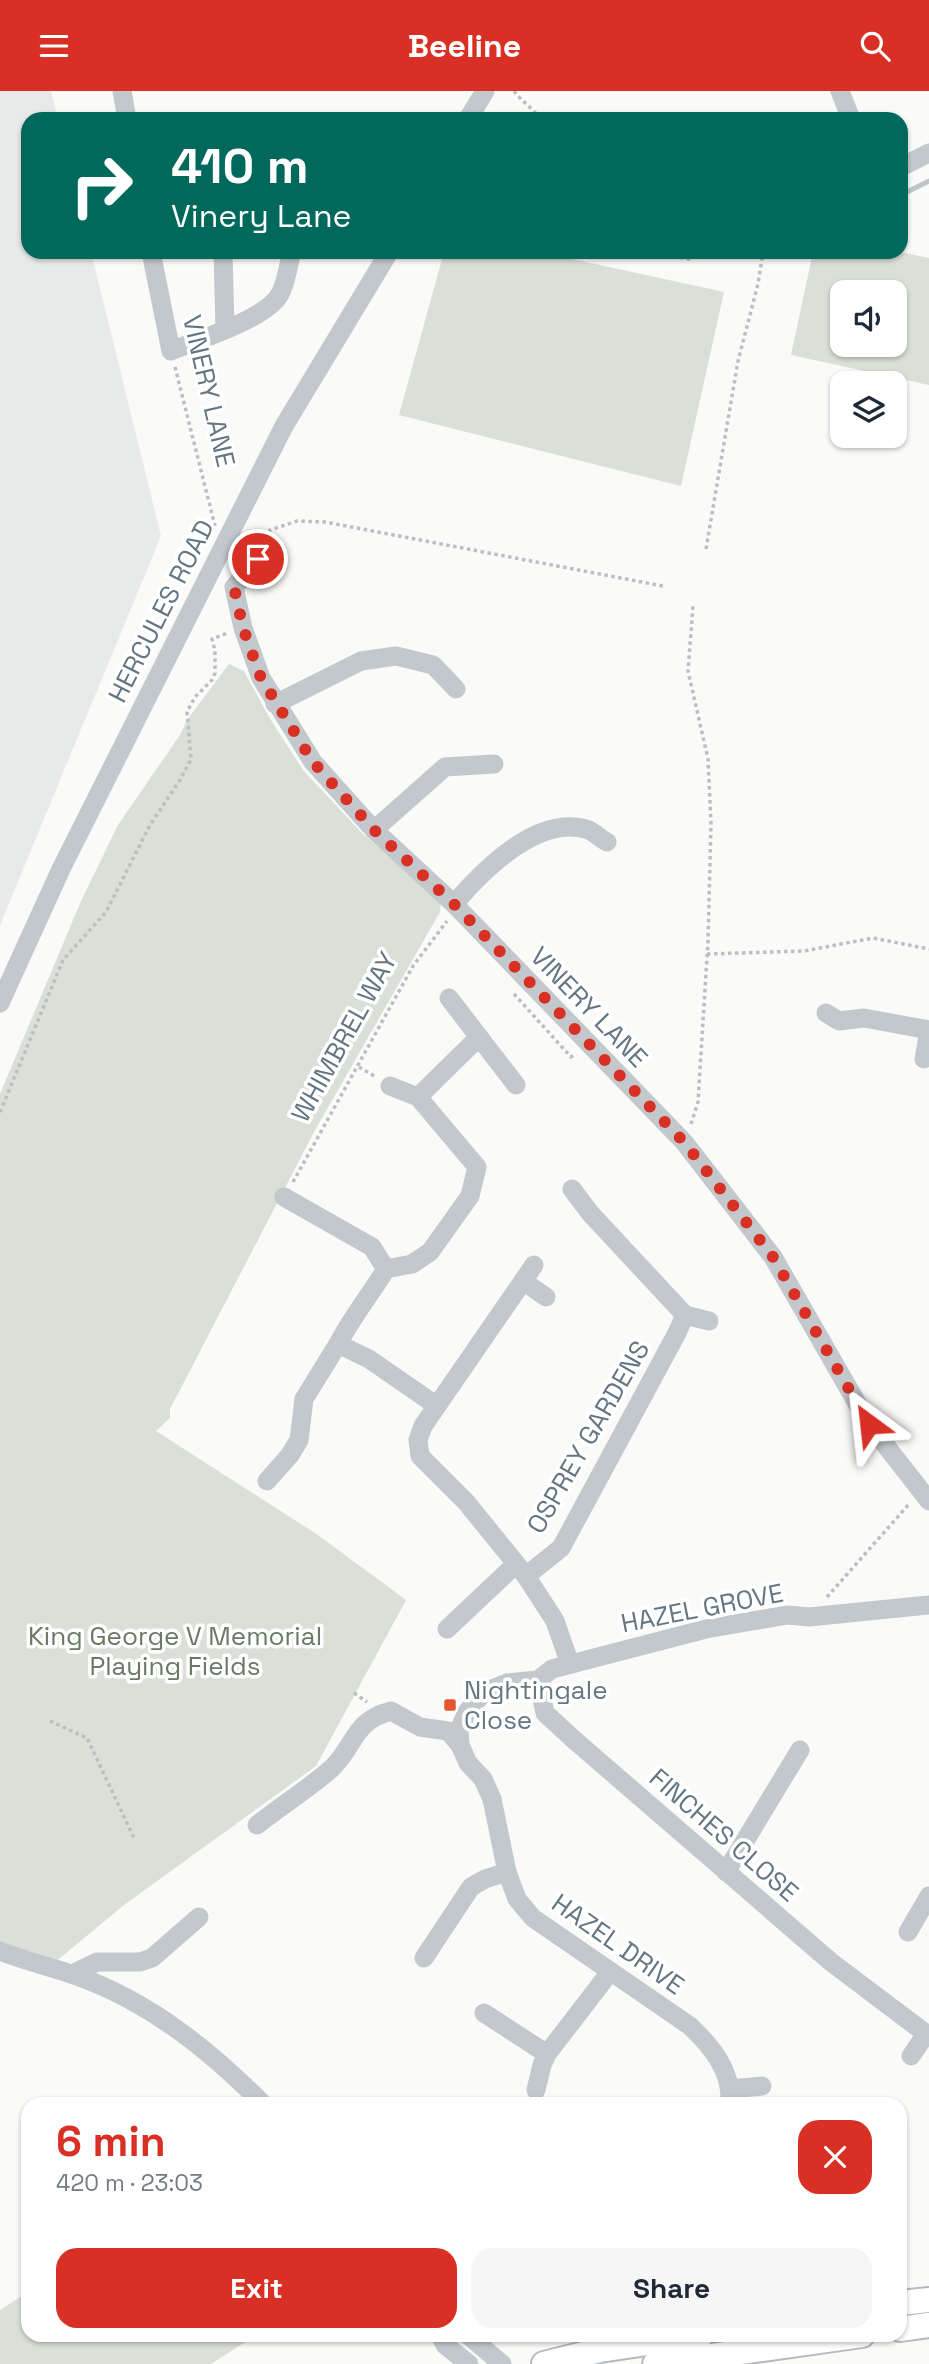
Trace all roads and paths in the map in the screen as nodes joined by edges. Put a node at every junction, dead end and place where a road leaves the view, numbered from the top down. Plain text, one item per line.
1 (122, 91) edge
2 (484, 91) edge
3 (514, 91) edge
4 (840, 91) edge
5 (126, 112) edge
6 (472, 112) edge
7 (536, 112) edge
8 (848, 112) edge
9 (929, 153) edge
10 (908, 164) edge
11 (152, 259) edge
12 (223, 259) edge
13 (290, 259) edge
14 (385, 259) edge
15 (762, 259) edge
16 (225, 329) junction
17 (171, 351) junction
18 (222, 522) dead end
19 (706, 549) dead end
20 (258, 559) joint
21 (663, 586) dead end
22 (693, 606) dead end
23 (243, 628) junction
24 (456, 689) dead end
25 (275, 704) junction
26 (494, 764) dead end
27 (374, 830) junction
28 (607, 842) dead end
29 (455, 906) junction
30 (929, 949) edge
31 (707, 954) junction
32 (449, 998) dead end
33 (0, 1003) edge
34 (826, 1013) dead end
35 (929, 1031) edge
36 (479, 1037) junction
37 (923, 1059) dead end
38 (516, 1084) dead end
39 (390, 1086) dead end
40 (418, 1097) junction
41 (0, 1112) edge
42 (684, 1142) junction
43 (572, 1189) dead end
44 (284, 1197) joint
45 (386, 1269) junction
46 (547, 1297) dead end
47 (685, 1315) junction
48 (709, 1321) dead end
49 (338, 1344) junction
50 (437, 1406) junction
51 (267, 1481) dead end
52 (925, 1496) edge
53 (521, 1570) junction
54 (929, 1605) edge
55 (809, 1617) junction
56 (447, 1629) dead end
57 (570, 1664) junction
58 (538, 1680) junction
59 (50, 1721) dead end
60 (460, 1745) junction
61 (800, 1750) dead end
62 (257, 1825) dead end
63 (134, 1838) dead end
64 (507, 1871) junction
65 (726, 1873) junction
66 (929, 1896) edge
67 (199, 1917) dead end
68 (918, 1923) edge
69 (0, 1951) edge
70 (424, 1958) dead end
71 (610, 1972) junction
72 (72, 1974) junction
73 (484, 2013) dead end
74 (928, 2035) edge
75 (547, 2054) junction
76 (911, 2056) dead end
77 (762, 2086) dead end
78 (536, 2089) dead end
79 (731, 2096) edge
80 (248, 2097) edge
81 (929, 2299) edge
82 (907, 2302) edge
83 (929, 2325) edge
84 (907, 2328) edge
85 (476, 2342) edge
86 (654, 2342) edge
87 (812, 2342) edge
88 (443, 2348) edge
89 (469, 2364) edge
90 (502, 2364) edge
91 (544, 2364) edge
92 (655, 2364) edge

1 - 5 street
2 - 6 street
3 - 7 path
4 - 8 street
9 - 10 street
11 - 17 street, VINERY LANE
12 - 16 street
13 - 16 street
14 - 33 street, HERCULES ROAD
15 - 19 path
16 - 17 street
17 - 18 path, VINERY LANE
20 - 21 path
20 - 23 street, VINERY LANE
22 - 31 path
23 - 25 street, VINERY LANE
23 - 41 path
24 - 25 street
25 - 27 street, VINERY LANE
26 - 27 street
27 - 29 street, VINERY LANE
28 - 29 street
29 - 42 street, VINERY LANE
29 - 44 path, WHIMBREL WAY
30 - 31 path
31 - 42 path
32 - 36 street
34 - 35 street
35 - 37 street
36 - 38 street
36 - 40 street
39 - 40 street
40 - 45 street
42 - 52 street, VINERY LANE
43 - 47 street
44 - 45 street
45 - 49 street
46 - 50 street
47 - 48 street
47 - 53 street, OSPREY GARDENS
49 - 50 street
49 - 51 street
50 - 53 street
52 - 55 path
53 - 56 street, OSPREY GARDENS
53 - 57 street
54 - 55 street, HAZEL GROVE
55 - 57 street, HAZEL GROVE
57 - 58 street
58 - 60 street
58 - 65 street, FINCHES CLOSE
59 - 63 path
60 - 62 street
60 - 64 street, HAZEL DRIVE
61 - 65 street
64 - 70 street
64 - 71 street, HAZEL DRIVE
65 - 74 street, FINCHES CLOSE
66 - 68 street
67 - 72 street
69 - 72 street
71 - 75 street
71 - 79 street, HAZEL DRIVE
72 - 80 street
73 - 75 street
74 - 76 street, FINCHES CLOSE
75 - 78 street
77 - 79 street, HAZEL DRIVE
81 - 82 main road
83 - 84 main road
85 - 90 street
86 - 91 main road
87 - 92 main road
88 - 89 street

